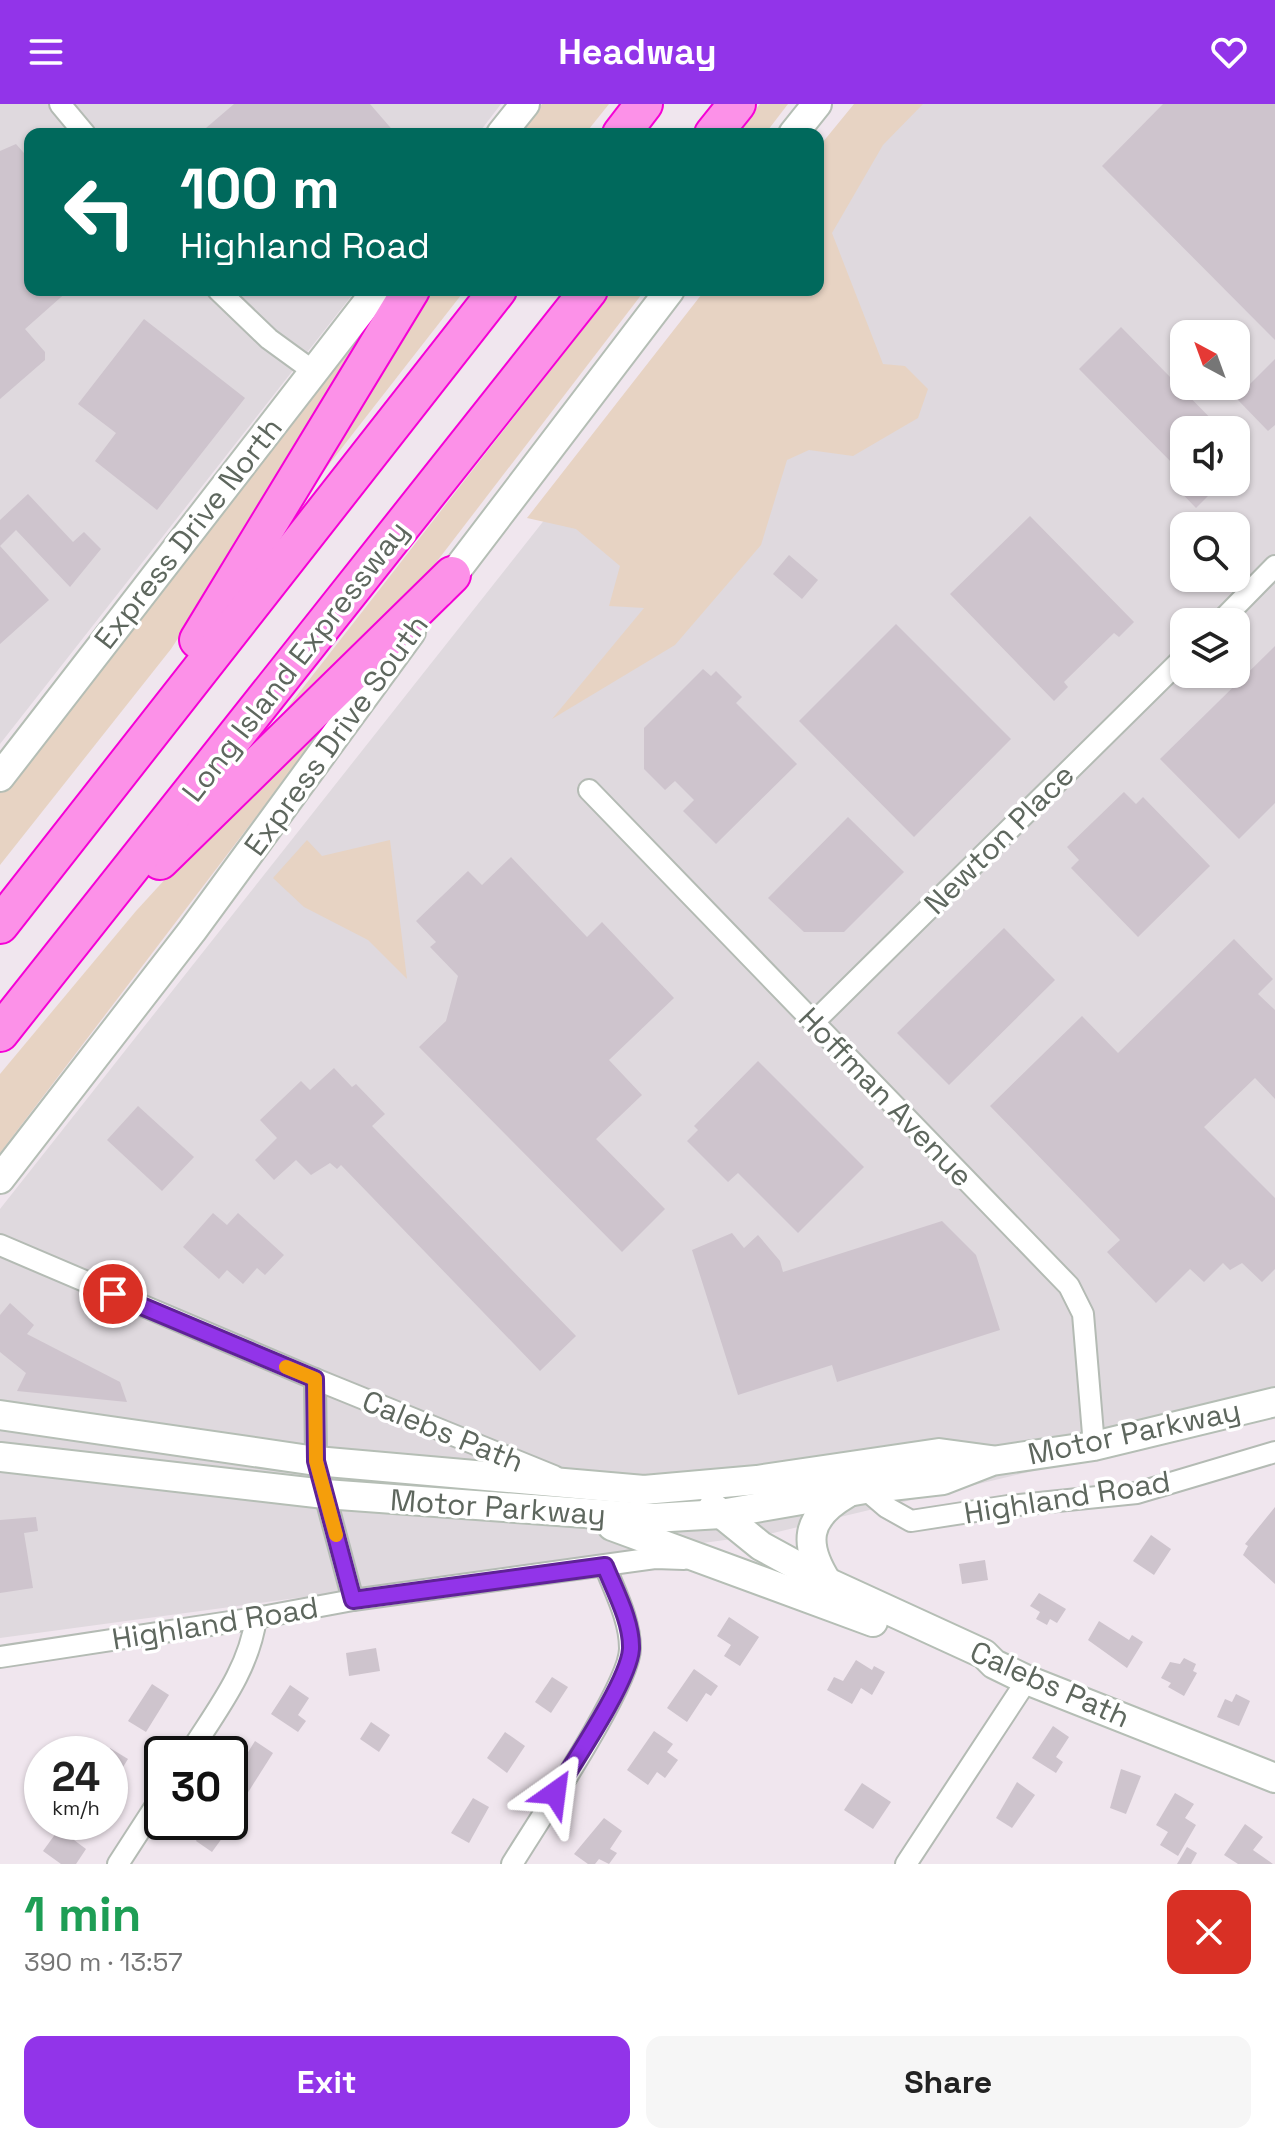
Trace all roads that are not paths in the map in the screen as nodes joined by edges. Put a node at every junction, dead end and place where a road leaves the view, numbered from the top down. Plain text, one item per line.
1 (60, 104) edge
2 (525, 104) edge
3 (644, 104) edge
4 (737, 104) edge
5 (817, 104) edge
6 (80, 128) edge
7 (506, 128) edge
8 (626, 128) edge
9 (718, 128) edge
10 (798, 128) edge
11 (224, 296) edge
12 (372, 296) edge
13 (407, 296) edge
14 (493, 296) edge
15 (584, 296) edge
16 (665, 296) edge
17 (313, 371) junction
18 (1275, 566) edge
19 (452, 575) junction
20 (1234, 608) edge
21 (1170, 671) edge
22 (0, 777) edge
23 (589, 790) dead end
24 (94, 915) junction
25 (0, 923) edge
26 (814, 1022) junction
27 (0, 1033) edge
28 (0, 1179) edge
29 (0, 1245) edge
30 (315, 1379) junction
31 (1275, 1402) edge
32 (0, 1415) edge
33 (1094, 1446) junction
34 (1275, 1452) edge
35 (0, 1457) edge
36 (316, 1461) junction
37 (992, 1461) junction
38 (576, 1485) junction
39 (689, 1488) junction
40 (858, 1490) junction
41 (325, 1494) junction
42 (721, 1514) junction
43 (582, 1515) junction
44 (715, 1561) junction
45 (605, 1566) junction
46 (827, 1582) junction
47 (353, 1600) junction
48 (256, 1618) junction
49 (0, 1657) edge
50 (994, 1664) junction
51 (1027, 1680) junction
52 (200, 1736) edge
53 (1275, 1778) edge
54 (144, 1824) edge
55 (118, 1864) edge
56 (512, 1864) edge
57 (906, 1864) edge

1 - 6 street
2 - 7 main road
3 - 8 highway
4 - 9 highway
5 - 10 main road
11 - 17 street
12 - 17 main road, Express Drive North
13 - 25 highway
14 - 25 highway
15 - 24 highway, Long Island Expressway
16 - 19 main road, Express Drive South
17 - 22 main road, Express Drive North
18 - 20 street
19 - 24 highway
19 - 28 main road, Express Drive South
21 - 26 street, Newton Place
23 - 26 street, Hoffman Avenue
24 - 27 highway, Long Island Expressway
26 - 33 street, Hoffman Avenue
29 - 30 street, Calebs Path
30 - 36 street
30 - 38 street, Calebs Path
31 - 33 main road, Motor Parkway
32 - 36 main road, Motor Parkway
33 - 37 main road, Motor Parkway
34 - 40 street, Highland Road
35 - 41 main road, Motor Parkway
36 - 38 main road, Motor Parkway
36 - 41 street
37 - 39 main road, Motor Parkway
37 - 40 main road, Motor Parkway
38 - 39 main road, Motor Parkway
39 - 42 main road, Calebs Path
40 - 42 main road, Motor Parkway
40 - 46 main road
41 - 43 main road, Motor Parkway
41 - 47 street
42 - 43 main road, Motor Parkway
42 - 46 main road, Calebs Path
43 - 44 main road
44 - 45 street, Highland Road
44 - 50 main road
45 - 47 street, Highland Road
45 - 56 street
46 - 50 main road, Calebs Path
47 - 48 street, Highland Road
48 - 49 street, Highland Road
48 - 52 street
50 - 51 main road, Calebs Path
51 - 53 main road, Calebs Path
51 - 57 street
54 - 55 street

